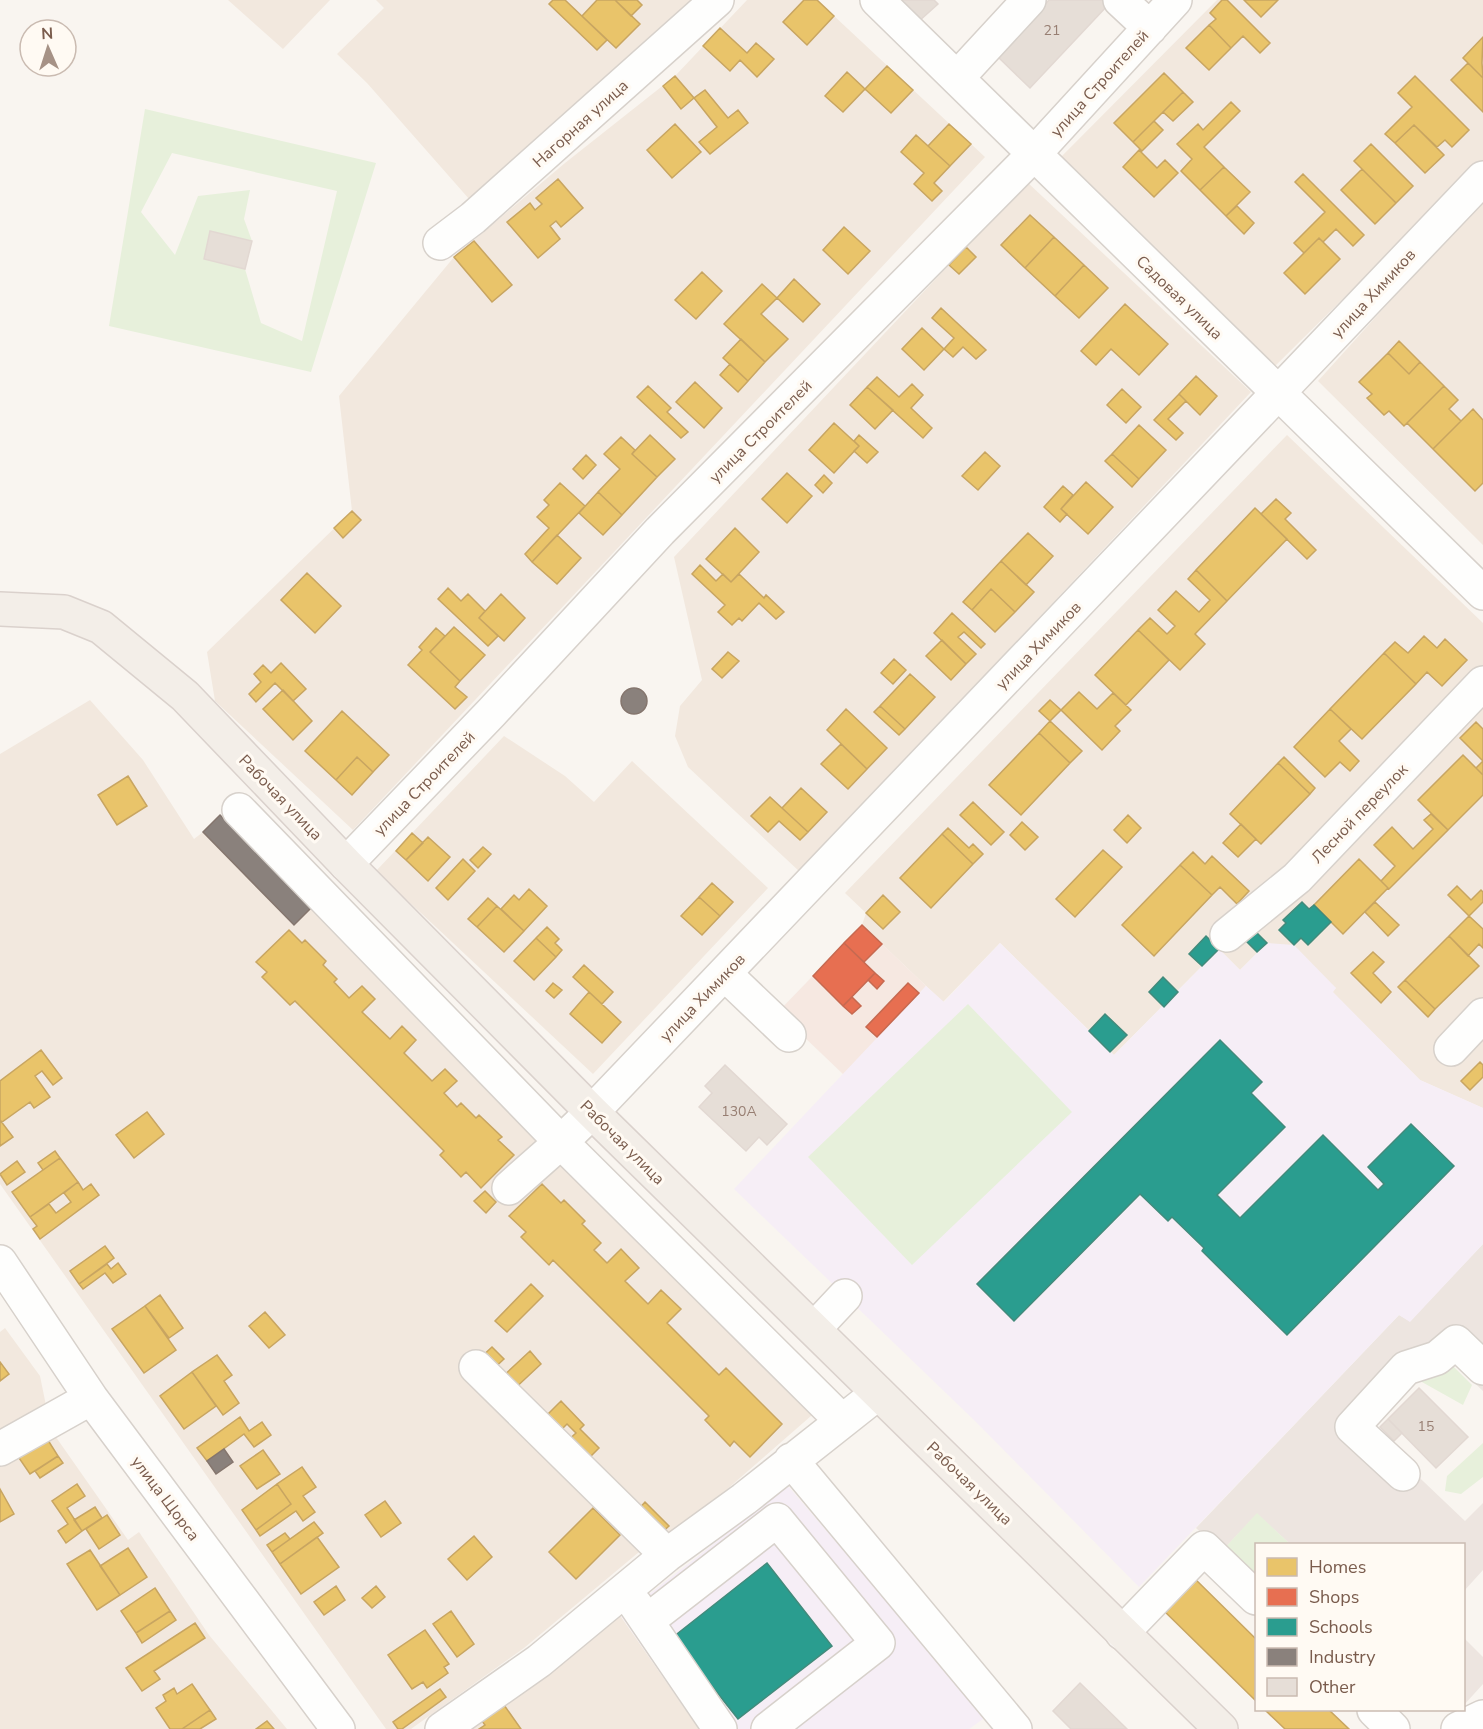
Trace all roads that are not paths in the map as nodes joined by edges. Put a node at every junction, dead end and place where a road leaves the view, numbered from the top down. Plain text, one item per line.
1 (717, 0) edge
2 (877, 0) edge
3 (1029, 0) edge
4 (1120, 0) edge
5 (1176, 0) edge
6 (1150, 28) junction
7 (957, 78) junction
8 (1034, 154) junction
9 (1483, 178) edge
10 (440, 243) dead end
11 (1279, 393) junction
12 (1483, 593) edge
13 (0, 609) edge
14 (1483, 683) edge
15 (239, 810) dead end
16 (346, 864) junction
17 (1227, 935) dead end
18 (725, 974) junction
19 (1483, 1015) edge
20 (789, 1035) dead end
21 (1451, 1049) dead end
22 (592, 1112) junction
23 (561, 1142) junction
24 (509, 1188) dead end
25 (0, 1262) edge
26 (845, 1296) dead end
27 (814, 1329) junction
28 (476, 1367) dead end
29 (1483, 1368) edge
30 (878, 1393) junction
31 (91, 1398) junction
32 (842, 1421) junction
33 (0, 1449) edge
34 (791, 1460) junction
35 (1403, 1474) dead end
36 (815, 1489) junction
37 (777, 1520) junction
38 (667, 1555) junction
39 (625, 1590) junction
40 (1255, 1596) edge
41 (647, 1621) junction
42 (1122, 1633) junction
43 (1375, 1711) edge
44 (1483, 1717) edge
45 (338, 1729) edge
46 (442, 1729) edge
47 (720, 1729) edge
48 (768, 1729) edge
49 (1015, 1729) edge
50 (1221, 1729) edge
51 (1393, 1729) edge
52 (1458, 1729) edge

1 - 10 street, Нагорная улица
2 - 7 street, Садовая улица
3 - 7 street
4 - 6 street
5 - 6 street, улица Строителей
6 - 8 street, улица Строителей
7 - 8 street, Садовая улица
8 - 11 street, Садовая улица
8 - 16 street, улица Строителей
9 - 11 street, улица Химиков
11 - 12 street, Садовая улица
11 - 18 street, улица Химиков
13 - 16 main road, Рабочая улица
14 - 17 street, Лесной переулок
15 - 23 street
16 - 22 main road, Рабочая улица
18 - 20 street
18 - 22 street, улица Химиков
19 - 21 street
22 - 23 street, улица Химиков
22 - 27 main road, Рабочая улица
23 - 24 street, улица Химиков
23 - 32 street
25 - 31 street, улица Щорса
26 - 27 street
27 - 30 main road, Рабочая улица
28 - 38 street
29 - 35 street
30 - 32 street
30 - 42 main road, Рабочая улица
31 - 33 street
31 - 45 street, улица Щорса
32 - 34 street
34 - 36 street
34 - 38 street
36 - 37 street
36 - 49 street
37 - 41 street
37 - 48 street
38 - 39 street
39 - 41 street
39 - 46 street
40 - 42 street
41 - 47 street
42 - 50 main road, Рабочая улица
43 - 51 street
44 - 52 street

